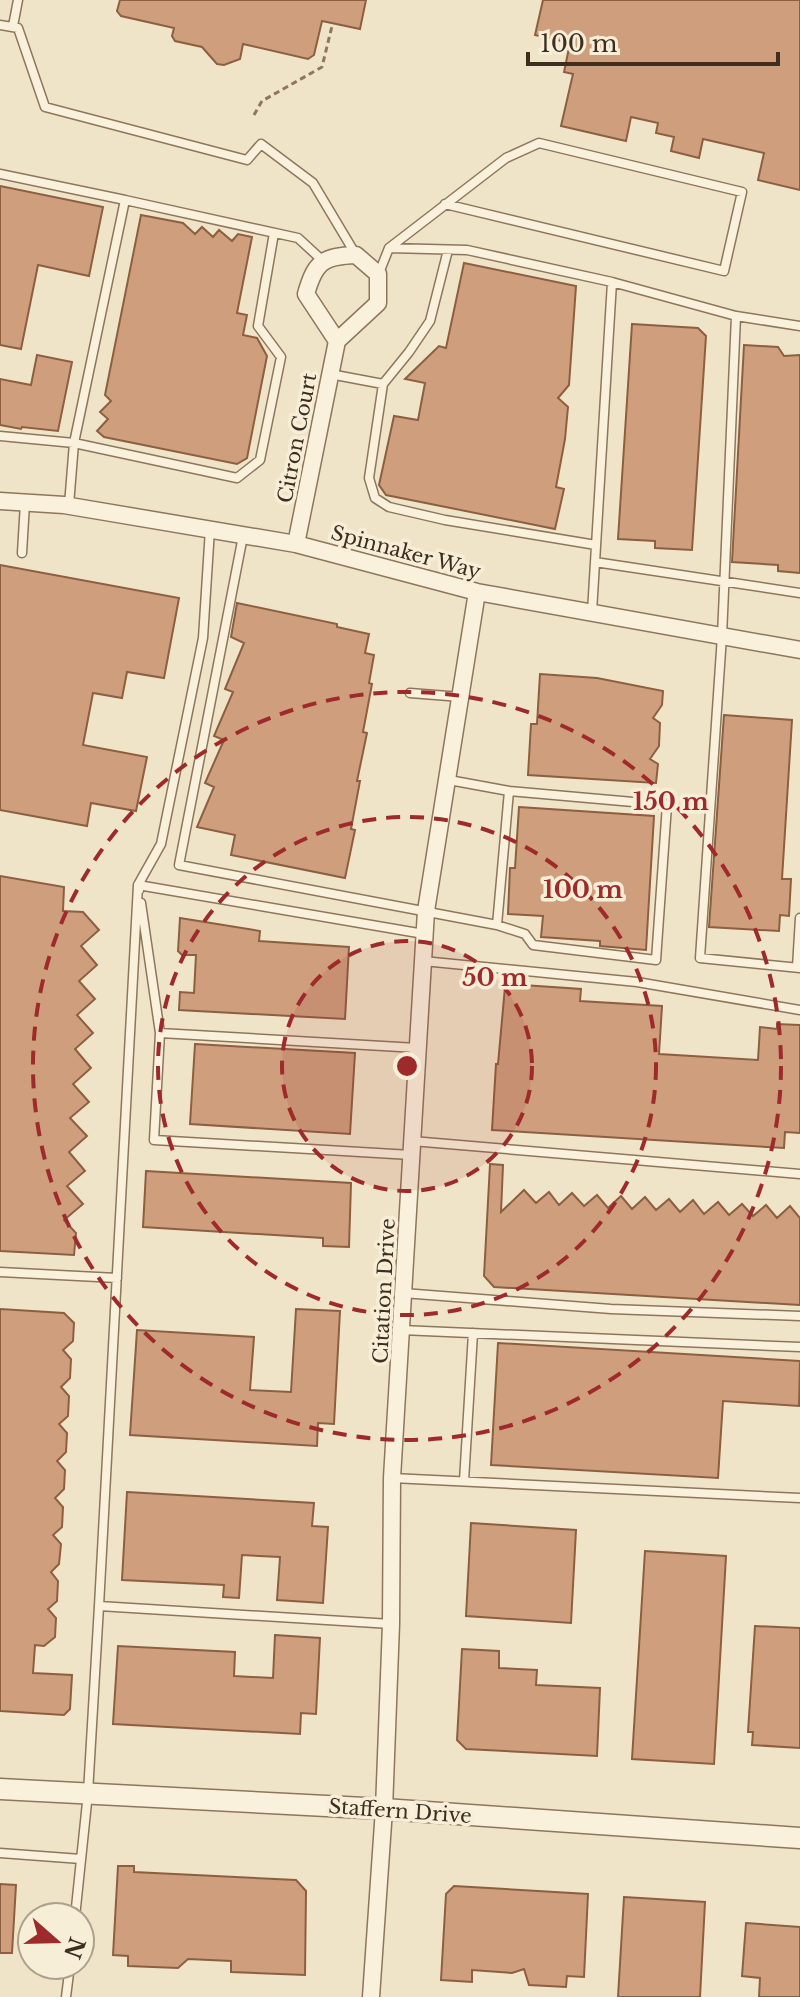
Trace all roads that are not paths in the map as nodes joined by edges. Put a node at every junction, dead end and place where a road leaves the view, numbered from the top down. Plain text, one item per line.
1 (18, 0) edge
2 (0, 25) edge
3 (13, 26) junction
4 (0, 174) edge
5 (125, 200) junction
6 (445, 204) junction
7 (274, 233) junction
8 (389, 248) junction
9 (448, 250) junction
10 (356, 255) junction
11 (324, 262) junction
12 (378, 274) junction
13 (612, 282) junction
14 (736, 316) junction
15 (800, 326) edge
16 (337, 341) junction
17 (330, 374) junction
18 (383, 384) junction
19 (0, 436) edge
20 (74, 443) junction
21 (0, 501) edge
22 (25, 503) junction
23 (69, 506) junction
24 (210, 529) junction
25 (243, 535) junction
26 (296, 544) junction
27 (596, 545) junction
28 (22, 553) dead end
29 (595, 562) junction
30 (724, 583) junction
31 (477, 592) junction
32 (800, 593) edge
33 (592, 612) junction
34 (722, 636) junction
35 (800, 650) edge
36 (410, 693) dead end
37 (462, 697) junction
38 (449, 780) junction
39 (509, 791) junction
40 (138, 885) junction
41 (426, 911) junction
42 (800, 918) edge
43 (497, 925) junction
44 (425, 934) junction
45 (423, 961) junction
46 (798, 967) edge
47 (800, 1010) edge
48 (160, 1033) junction
49 (418, 1048) junction
50 (412, 1148) junction
51 (800, 1174) edge
52 (0, 1272) edge
53 (117, 1278) junction
54 (403, 1293) junction
55 (800, 1316) edge
56 (401, 1330) junction
57 (473, 1333) junction
58 (800, 1347) edge
59 (392, 1478) junction
60 (464, 1481) junction
61 (800, 1498) edge
62 (99, 1606) junction
63 (391, 1624) junction
64 (0, 1789) edge
65 (88, 1793) junction
66 (384, 1809) junction
67 (800, 1838) edge
68 (0, 1853) edge
69 (81, 1859) junction
70 (77, 1901) edge
71 (371, 1997) edge

1 - 3 lane
2 - 3 lane
3 - 10 lane
4 - 5 lane
5 - 7 lane
5 - 20 lane
6 - 6 lane
6 - 8 lane
7 - 11 lane
7 - 20 lane
8 - 9 lane
8 - 12 lane
9 - 13 lane
9 - 18 lane
10 - 11 street
10 - 12 street
11 - 16 street
12 - 16 street
13 - 14 lane
13 - 27 lane
14 - 15 lane
14 - 30 lane
16 - 17 street, Citron Court
17 - 18 lane
17 - 26 street, Citron Court
18 - 27 lane
19 - 20 lane
20 - 23 lane
21 - 22 street, Spinnaker Way
22 - 23 street, Spinnaker Way
22 - 28 lane
23 - 24 street, Spinnaker Way
24 - 25 street, Spinnaker Way
24 - 40 lane
25 - 26 street, Spinnaker Way
25 - 41 lane
26 - 31 street, Spinnaker Way
27 - 29 lane
29 - 30 lane
29 - 33 lane
30 - 32 lane
30 - 34 lane
31 - 33 street, Spinnaker Way
31 - 37 street, Citation Drive
33 - 34 street, Spinnaker Way
34 - 35 street, Spinnaker Way
34 - 46 lane
36 - 37 lane
37 - 38 street, Citation Drive
38 - 39 lane
38 - 41 street, Citation Drive
39 - 43 lane
39 - 43 lane
40 - 44 lane
40 - 48 lane
40 - 53 lane
41 - 43 lane
41 - 44 street, Citation Drive
42 - 46 lane
44 - 45 street, Citation Drive
45 - 47 lane
45 - 49 street, Citation Drive
48 - 49 lane
48 - 50 lane
49 - 50 street, Citation Drive
50 - 51 lane
50 - 54 street, Citation Drive
52 - 53 lane
53 - 62 lane
54 - 55 lane
54 - 56 street, Citation Drive
56 - 57 lane
56 - 59 street, Citation Drive
57 - 58 lane
57 - 60 lane
59 - 60 lane
59 - 63 street, Citation Drive
60 - 61 lane
62 - 63 lane
62 - 65 lane
63 - 66 street, Citation Drive
64 - 65 street, Staffern Drive
65 - 66 street, Staffern Drive
65 - 69 lane
66 - 67 street, Staffern Drive
66 - 71 street, Citation Drive
68 - 69 lane
69 - 70 lane

